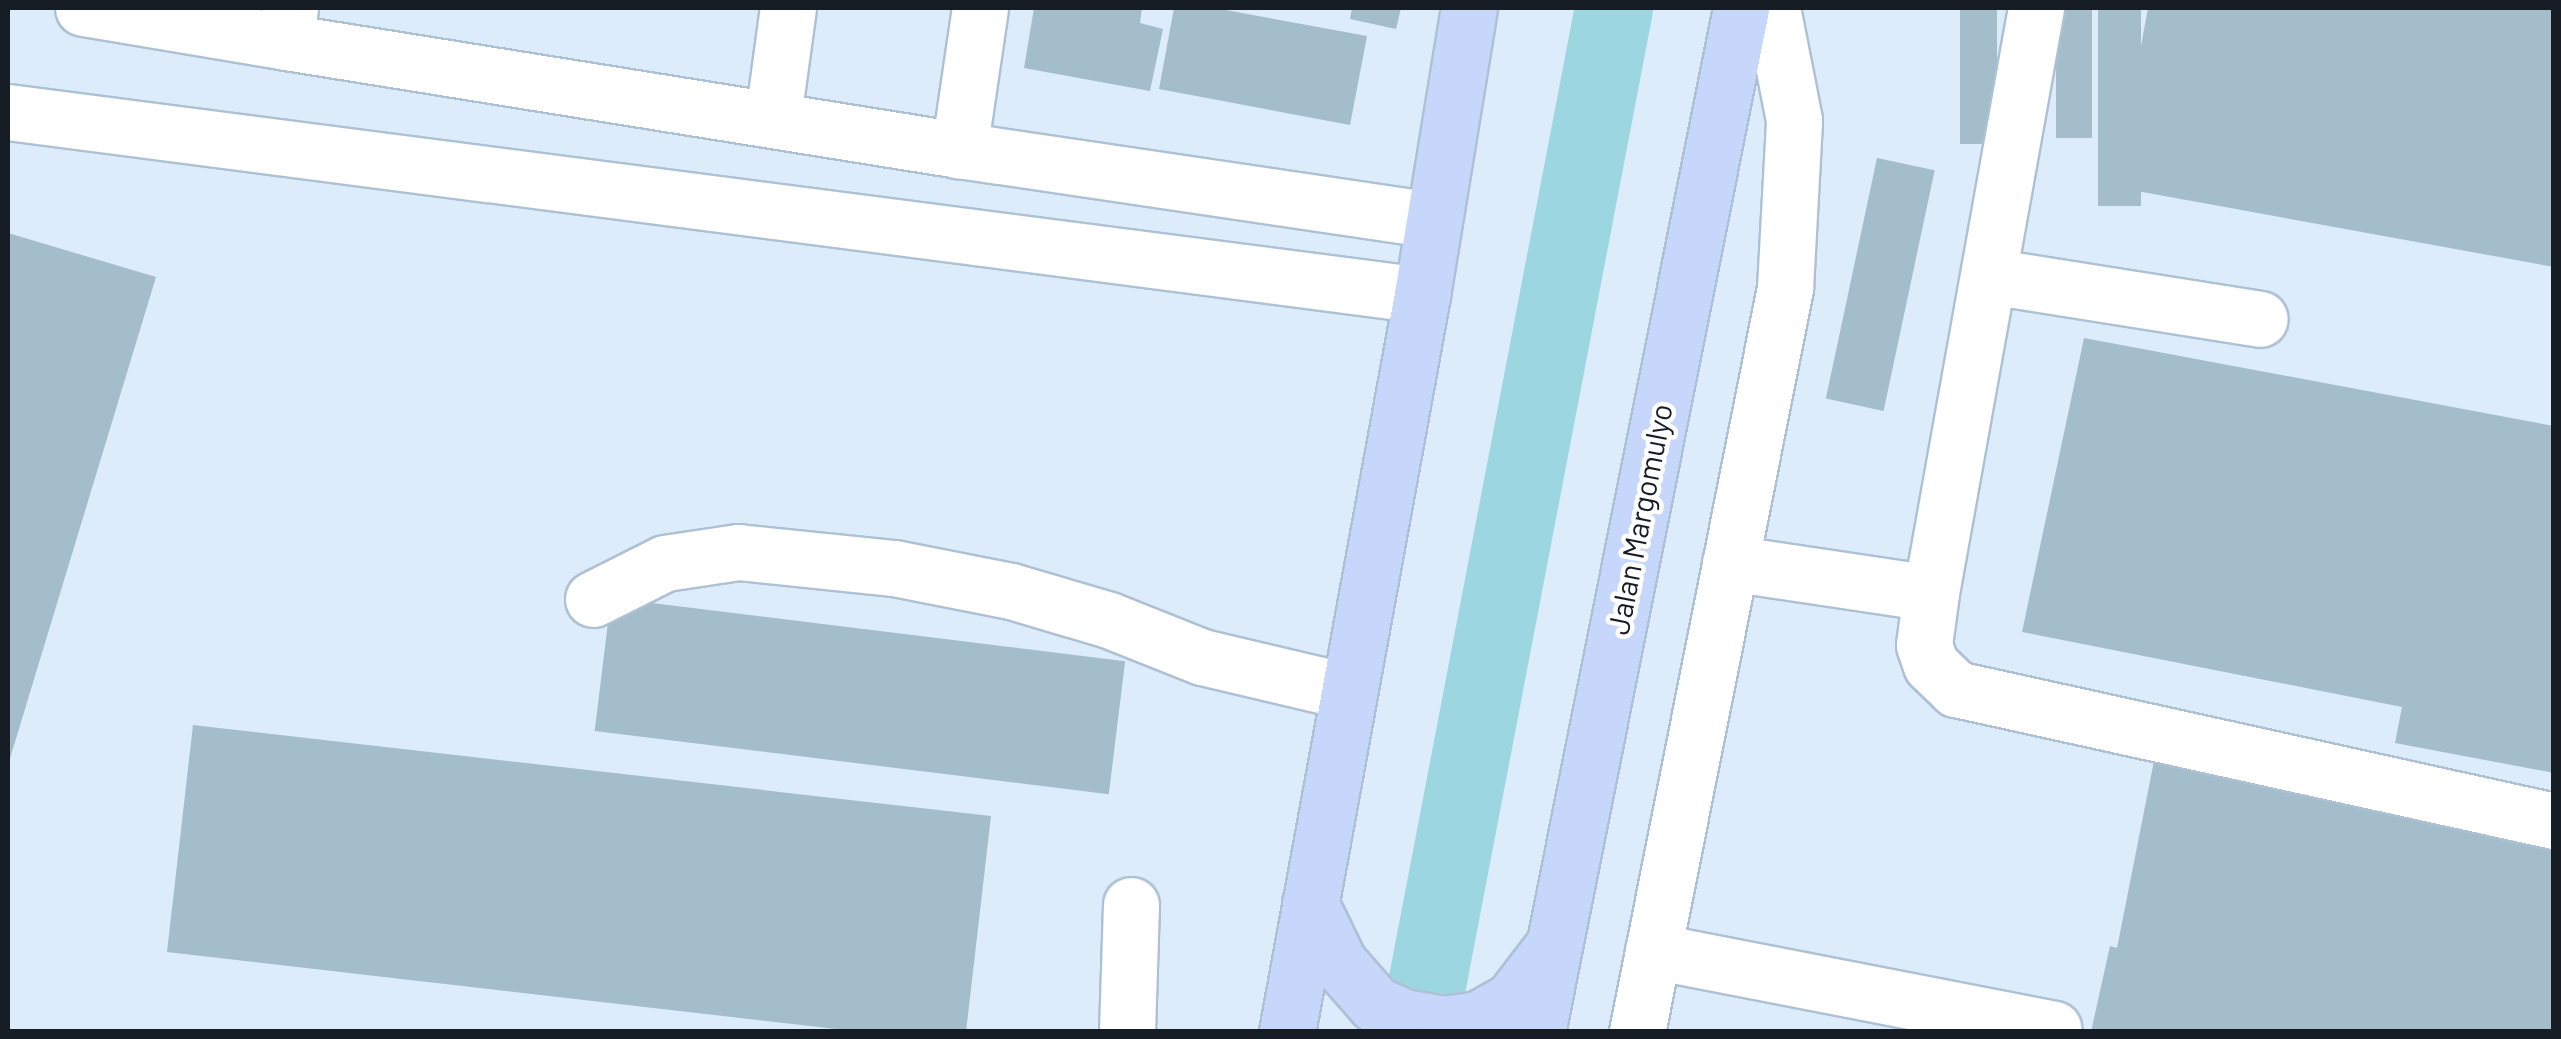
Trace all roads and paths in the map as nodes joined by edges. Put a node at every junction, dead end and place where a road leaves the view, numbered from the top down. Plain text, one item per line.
1 (83, 8) edge
2 (788, 8) edge
3 (980, 8) edge
4 (1469, 8) edge
5 (1742, 8) edge
6 (1772, 8) edge
7 (2036, 8) edge
8 (288, 25) edge
9 (8, 112) edge
10 (774, 117) junction
11 (960, 150) junction
12 (1434, 220) junction
13 (1989, 276) junction
14 (1422, 295) junction
15 (2260, 318) dead end
16 (1730, 564) junction
17 (1931, 593) junction
18 (593, 599) dead end
19 (1346, 691) junction
20 (2554, 821) edge
21 (1131, 905) dead end
22 (1320, 924) junction
23 (1653, 951) junction
24 (1539, 988) edge
25 (2053, 1028) dead end
26 (1127, 1032) edge
27 (1288, 1032) edge
28 (1637, 1032) edge

1 - 8 lane
2 - 10 lane
3 - 11 lane
4 - 12 main road
5 - 24 main road, Jalan Margomulyo
6 - 16 lane
7 - 13 lane
8 - 10 lane
9 - 14 lane
10 - 11 lane
11 - 12 lane
12 - 14 main road
13 - 15 lane
13 - 17 lane
14 - 19 main road
16 - 17 lane
16 - 23 lane
17 - 20 lane
18 - 19 lane
19 - 22 main road
21 - 26 lane
22 - 24 main road
22 - 27 main road
23 - 25 lane
23 - 28 lane

